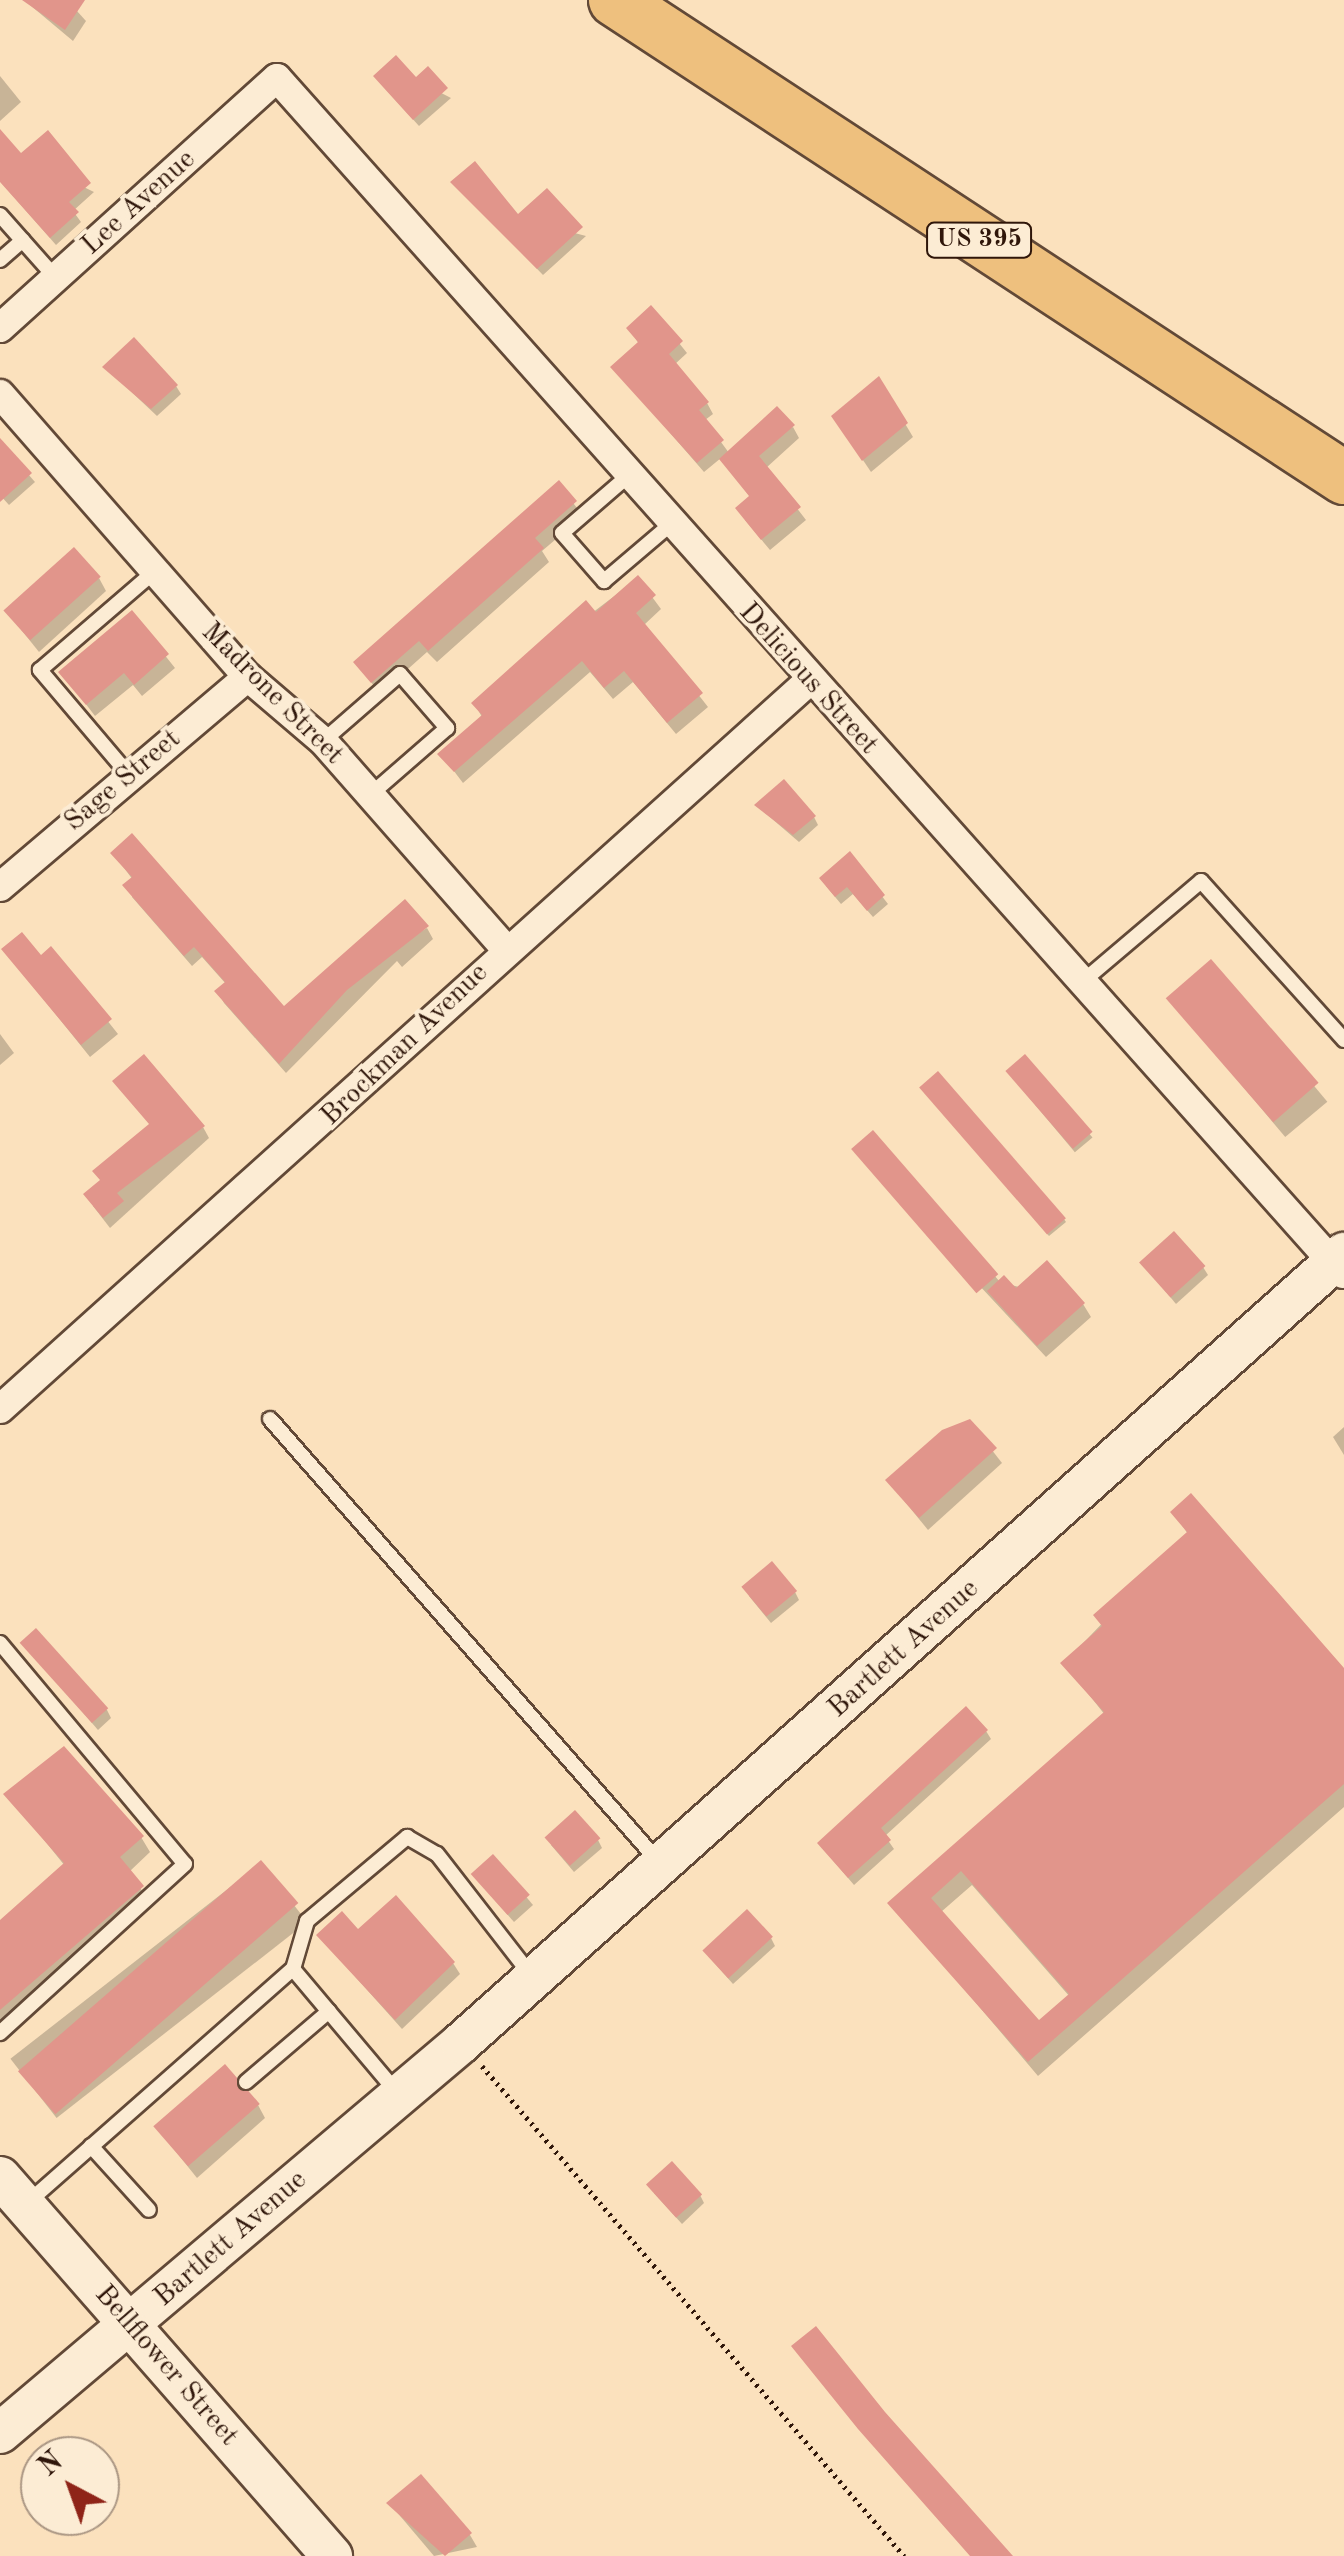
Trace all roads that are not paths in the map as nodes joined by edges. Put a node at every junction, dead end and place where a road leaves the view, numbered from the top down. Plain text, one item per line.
1 (615, 0) edge
2 (277, 78) joint
3 (0, 214) edge
4 (23, 240) junction
5 (0, 260) edge
6 (56, 278) junction
7 (0, 328) edge
8 (0, 394) edge
9 (628, 476) junction
10 (1344, 478) edge
11 (670, 524) junction
12 (155, 571) junction
13 (248, 677) junction
14 (809, 681) junction
15 (324, 742) junction
16 (129, 775) junction
17 (370, 795) junction
18 (0, 887) edge
19 (505, 948) junction
20 (1082, 983) junction
21 (1344, 1040) edge
22 (1340, 1263) edge
23 (0, 1409) edge
24 (270, 1419) dead end
25 (0, 1644) edge
26 (662, 1865) junction
27 (293, 1969) junction
28 (534, 1978) junction
29 (329, 2011) junction
30 (0, 2033) edge
31 (246, 2082) dead end
32 (399, 2096) junction
33 (91, 2146) junction
34 (12, 2191) edge
35 (149, 2210) dead end
36 (130, 2325) junction
37 (0, 2434) edge
38 (332, 2556) edge

1 - 10 highway, US 395
2 - 6 street, Lee Avenue
2 - 9 street, Delicious Street
3 - 4 lane
4 - 5 lane
4 - 6 lane
6 - 7 street, Lee Avenue
8 - 12 street, Madrone Street
9 - 11 street, Delicious Street
9 - 11 lane
11 - 14 street, Delicious Street
12 - 13 street, Madrone Street
12 - 16 lane
13 - 15 street, Madrone Street
13 - 16 street, Sage Street
14 - 19 street, Brockman Avenue
14 - 20 street, Delicious Street
15 - 17 street, Madrone Street
15 - 17 lane
16 - 18 street, Sage Street
17 - 19 street, Madrone Street
19 - 23 street, Brockman Avenue
20 - 21 lane
20 - 22 street, Delicious Street
22 - 26 street, Bartlett Avenue
24 - 26 lane
25 - 30 lane
26 - 28 street, Bartlett Avenue
27 - 28 lane
27 - 29 lane
27 - 33 lane
28 - 32 street, Bartlett Avenue
29 - 31 lane
29 - 32 lane
32 - 36 street, Bartlett Avenue
33 - 34 lane
33 - 35 lane
34 - 36 street, Bellflower Street
36 - 37 street, Bartlett Avenue
36 - 38 street, Bellflower Street

